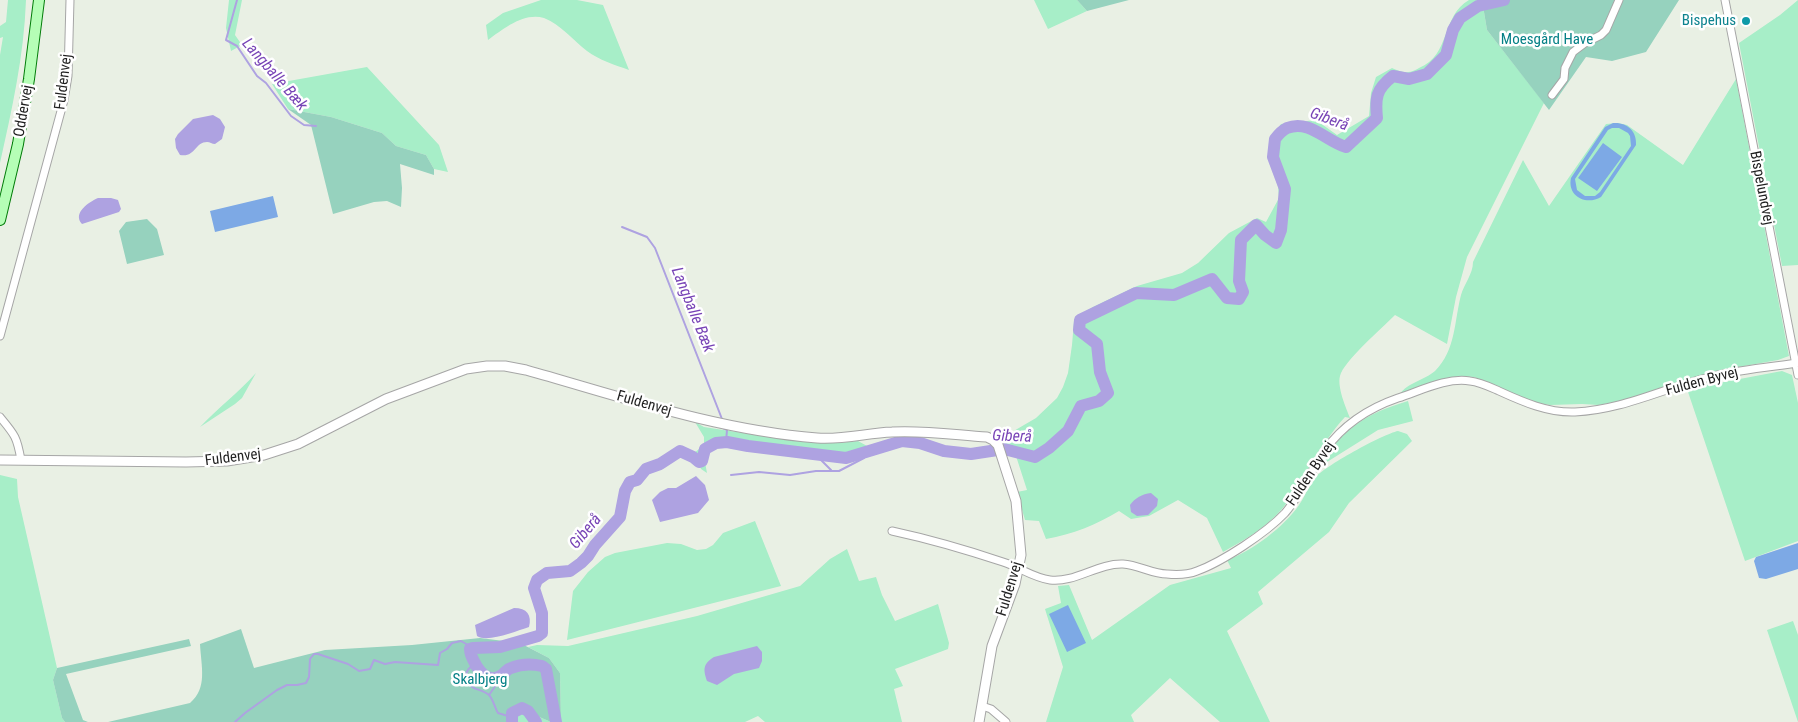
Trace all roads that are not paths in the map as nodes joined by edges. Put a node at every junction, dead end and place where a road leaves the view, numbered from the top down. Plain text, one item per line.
1 (39, 0) edge
2 (70, 0) edge
3 (1619, 0) edge
4 (1725, 0) edge
5 (1552, 95) dead end
6 (0, 220) edge
7 (0, 336) edge
8 (1796, 364) junction
9 (1798, 375) edge
10 (0, 417) edge
11 (0, 460) edge
12 (21, 460) junction
13 (892, 531) dead end
14 (1019, 569) junction
15 (982, 706) junction
16 (979, 722) edge
17 (1006, 722) edge

1 - 6 main road, Oddervej
2 - 7 street, Fuldenvej
3 - 5 street
4 - 8 street, Bispelundvej
8 - 9 street, Bispelundvej
8 - 14 street, Fulden Byvej
10 - 12 street
11 - 12 street, Fuldenvej
12 - 14 street, Fuldenvej
13 - 14 street, Fulden Byvej
14 - 15 street, Fuldenvej
15 - 16 street, Fuldenvej
15 - 17 street

